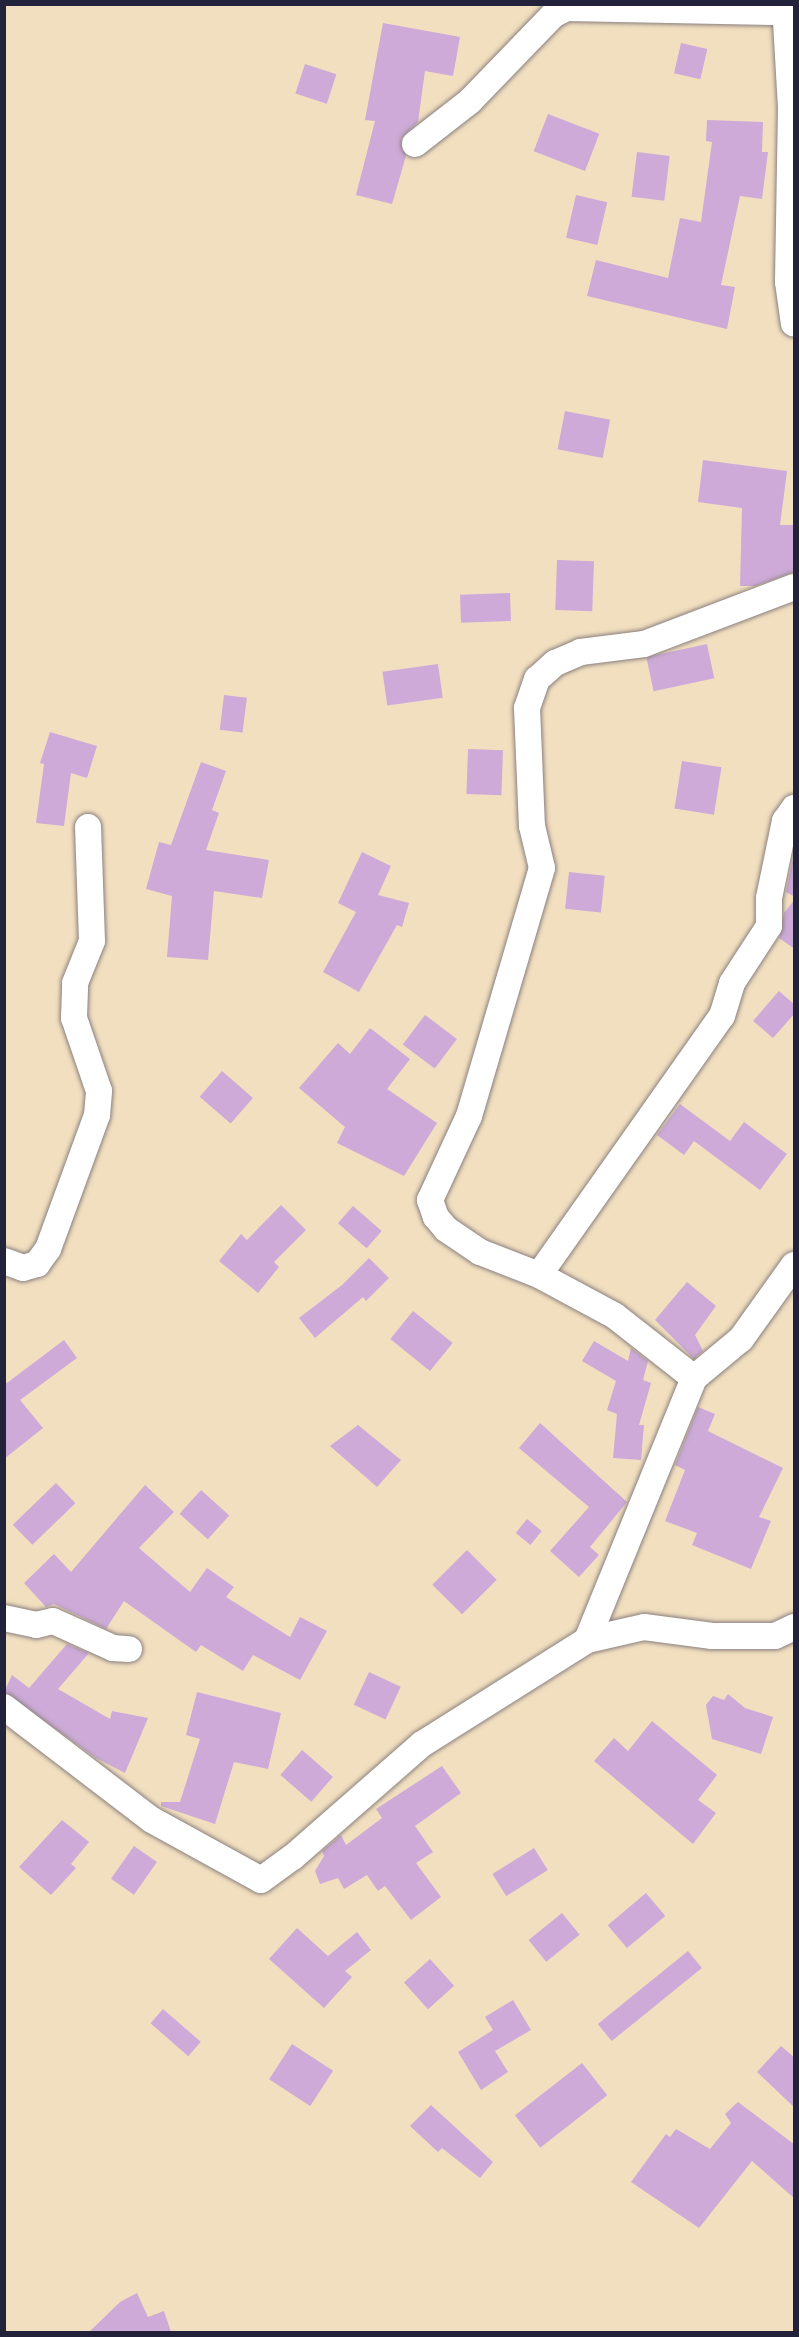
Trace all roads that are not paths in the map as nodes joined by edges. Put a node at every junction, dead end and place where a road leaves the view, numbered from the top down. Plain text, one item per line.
1 (785, 8) edge
2 (415, 144) dead end
3 (795, 324) edge
4 (795, 587) edge
5 (795, 808) edge
6 (88, 827) dead end
7 (4, 1261) edge
8 (795, 1265) edge
9 (539, 1275) junction
10 (694, 1378) junction
11 (4, 1618) edge
12 (795, 1627) edge
13 (587, 1640) junction
14 (129, 1649) dead end
15 (4, 1707) edge

1 - 2 street
1 - 3 street
4 - 9 street
5 - 9 street
6 - 7 street
8 - 10 street
9 - 10 street
10 - 13 street
11 - 14 street
12 - 13 street
13 - 15 street

